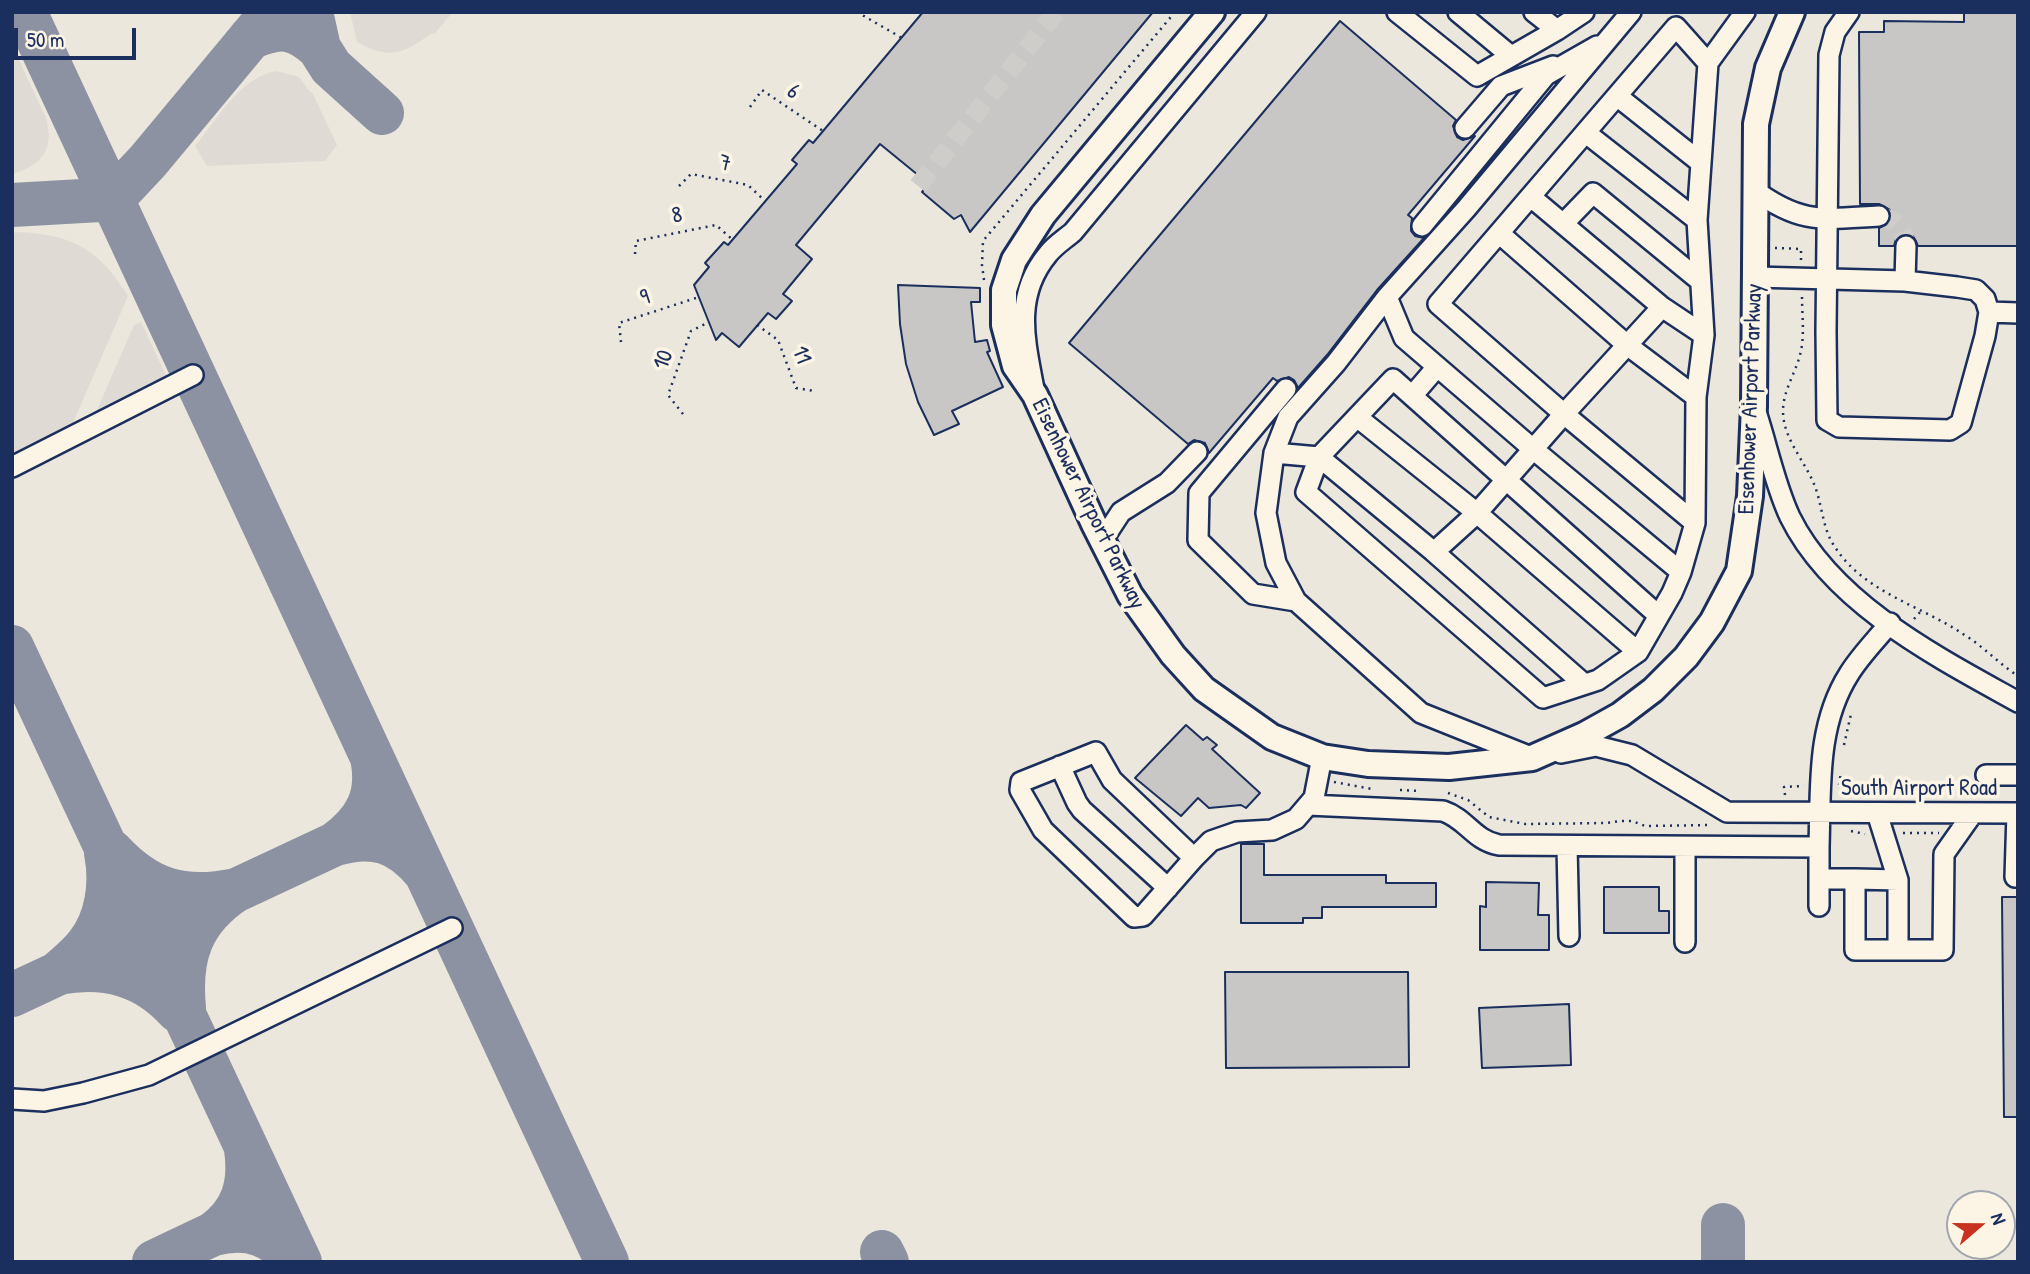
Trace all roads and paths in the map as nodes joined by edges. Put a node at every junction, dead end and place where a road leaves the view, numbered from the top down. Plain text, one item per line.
1 (857, 12) edge
2 (1175, 12) edge
3 (1212, 12) edge
4 (1256, 12) edge
5 (1397, 12) edge
6 (1458, 12) edge
7 (1534, 12) edge
8 (1631, 12) edge
9 (1745, 12) edge
10 (1792, 12) edge
11 (1849, 12) edge
12 (1580, 14) edge
13 (1683, 19) edge
14 (1557, 30) junction
15 (902, 37) dead end
16 (1610, 38) junction
17 (1580, 55) junction
18 (1511, 56) junction
19 (1708, 63) junction
20 (1617, 96) junction
21 (750, 107) dead end
22 (1465, 128) dead end
23 (823, 131) dead end
24 (1586, 132) junction
25 (1700, 162) junction
26 (679, 187) dead end
27 (1754, 190) junction
28 (1531, 197) junction
29 (765, 201) dead end
30 (1879, 216) tunnel mouth
31 (1828, 219) junction
32 (1697, 220) junction
33 (1563, 224) junction
34 (1422, 226) dead end
35 (1500, 234) junction
36 (733, 240) dead end
37 (1906, 246) tunnel mouth
38 (1755, 248) junction
39 (635, 254) dead end
40 (1755, 276) junction
41 (1801, 278) junction
42 (1827, 278) junction
43 (1699, 280) junction
44 (1905, 281) junction
45 (986, 289) dead end
46 (699, 297) dead end
47 (1387, 297) junction
48 (1662, 307) junction
49 (2004, 312) edge
50 (709, 322) dead end
51 (757, 325) dead end
52 (1703, 335) junction
53 (621, 342) dead end
54 (1627, 345) junction
55 (1437, 367) junction
56 (193, 375) dead end
57 (1286, 389) dead end
58 (815, 391) dead end
59 (1035, 395) junction
60 (1412, 396) junction
61 (1696, 397) junction
62 (1754, 406) junction
63 (683, 414) dead end
64 (1564, 414) junction
65 (1357, 417) junction
66 (1532, 449) junction
67 (1198, 452) dead end
68 (1274, 453) junction
69 (1319, 457) junction
70 (12, 467) edge
71 (1505, 481) junction
72 (1477, 513) junction
73 (1695, 523) junction
74 (1102, 541) junction
75 (1434, 552) junction
76 (1681, 572) junction
77 (1296, 601) junction
78 (1921, 611) junction
79 (1659, 616) junction
80 (1897, 629) junction
81 (1639, 652) junction
82 (2018, 676) edge
83 (1584, 684) junction
84 (2018, 702) edge
85 (1854, 703) dead end
86 (1841, 755) dead end
87 (1532, 758) junction
88 (1841, 765) dead end
89 (1060, 766) junction
90 (1320, 768) junction
91 (1986, 775) dead end
92 (2018, 775) edge
93 (1820, 786) junction
94 (1381, 789) dead end
95 (1393, 789) dead end
96 (1429, 791) dead end
97 (1441, 792) dead end
98 (1308, 805) junction
99 (1785, 813) junction
100 (1877, 813) junction
101 (1973, 813) junction
102 (2017, 813) edge
103 (1820, 814) junction
104 (1713, 825) dead end
105 (2016, 841) edge
106 (1567, 846) junction
107 (1685, 847) junction
108 (1819, 847) junction
109 (1194, 858) junction
110 (2018, 877) edge
111 (1819, 879) junction
112 (1856, 879) junction
113 (1898, 880) junction
114 (1168, 888) junction
115 (1819, 906) dead end
116 (452, 928) dead end
117 (1569, 936) dead end
118 (1685, 942) dead end
119 (1898, 950) junction
120 (12, 1099) edge

1 - 15 path
2 - 45 path
3 - 59 main road, Eisenhower Airport Parkway
4 - 59 street
5 - 18 street
6 - 18 street
7 - 14 street
8 - 16 street
9 - 19 street
10 - 27 main road, Eisenhower Airport Parkway
11 - 31 street
12 - 14 street
13 - 19 street
13 - 20 street
14 - 18 street
16 - 17 street
16 - 47 street
17 - 22 street
17 - 34 street
19 - 25 street
20 - 24 street
20 - 25 street
21 - 23 path, 6
24 - 28 street
24 - 32 street
25 - 32 street
26 - 29 path, 7
27 - 31 street
27 - 38 main road, Eisenhower Airport Parkway
28 - 33 street
28 - 35 street
30 - 31 street
31 - 42 street
32 - 43 street
33 - 43 street
33 - 48 street
35 - 54 street
35 - 64 street
36 - 39 path, 8
37 - 44 street
38 - 40 main road, Eisenhower Airport Parkway
38 - 41 path
40 - 41 street
40 - 62 main road, Eisenhower Airport Parkway
41 - 42 street
41 - 78 path
42 - 44 street
42 - 49 street
43 - 52 street
44 - 49 street
46 - 53 path, 9
47 - 55 street
47 - 68 street
48 - 52 street
48 - 54 street
50 - 63 path, 10
51 - 58 path, 11
52 - 61 street
54 - 61 street
54 - 64 street
55 - 60 street
55 - 66 street
56 - 70 street
57 - 77 street
59 - 74 main road, Eisenhower Airport Parkway
60 - 65 street
60 - 71 street
61 - 73 street
62 - 80 street
62 - 87 main road, Eisenhower Airport Parkway
64 - 66 street
64 - 73 street
65 - 69 street
65 - 72 street
66 - 71 street
66 - 76 street
67 - 74 street
68 - 69 street
68 - 77 street
69 - 75 street
69 - 83 street
71 - 72 street
71 - 79 street
72 - 75 street
72 - 81 street
73 - 76 street
74 - 90 main road, Eisenhower Airport Parkway
75 - 83 street
76 - 79 street
77 - 87 street
78 - 80 path
78 - 82 path
79 - 81 street
80 - 84 street
80 - 93 street, South Airport Road
81 - 83 street
85 - 86 path
87 - 90 main road, Eisenhower Airport Parkway
87 - 99 street, South Airport Road
88 - 93 path
89 - 109 street
89 - 114 street
89 - 114 street
90 - 94 path
90 - 98 street
91 - 92 street
93 - 99 path
93 - 103 street, South Airport Road
95 - 96 path
97 - 104 path
98 - 106 street
98 - 109 street
99 - 103 street, South Airport Road
100 - 101 street, South Airport Road
100 - 103 street, South Airport Road
100 - 113 street
101 - 102 street, South Airport Road
101 - 119 street
102 - 105 street
103 - 108 street
105 - 110 street
106 - 107 street
106 - 117 street
107 - 108 street
107 - 118 street
108 - 111 street
109 - 114 street
111 - 112 street
111 - 115 street
112 - 113 street
112 - 119 street
113 - 119 street
116 - 120 street

